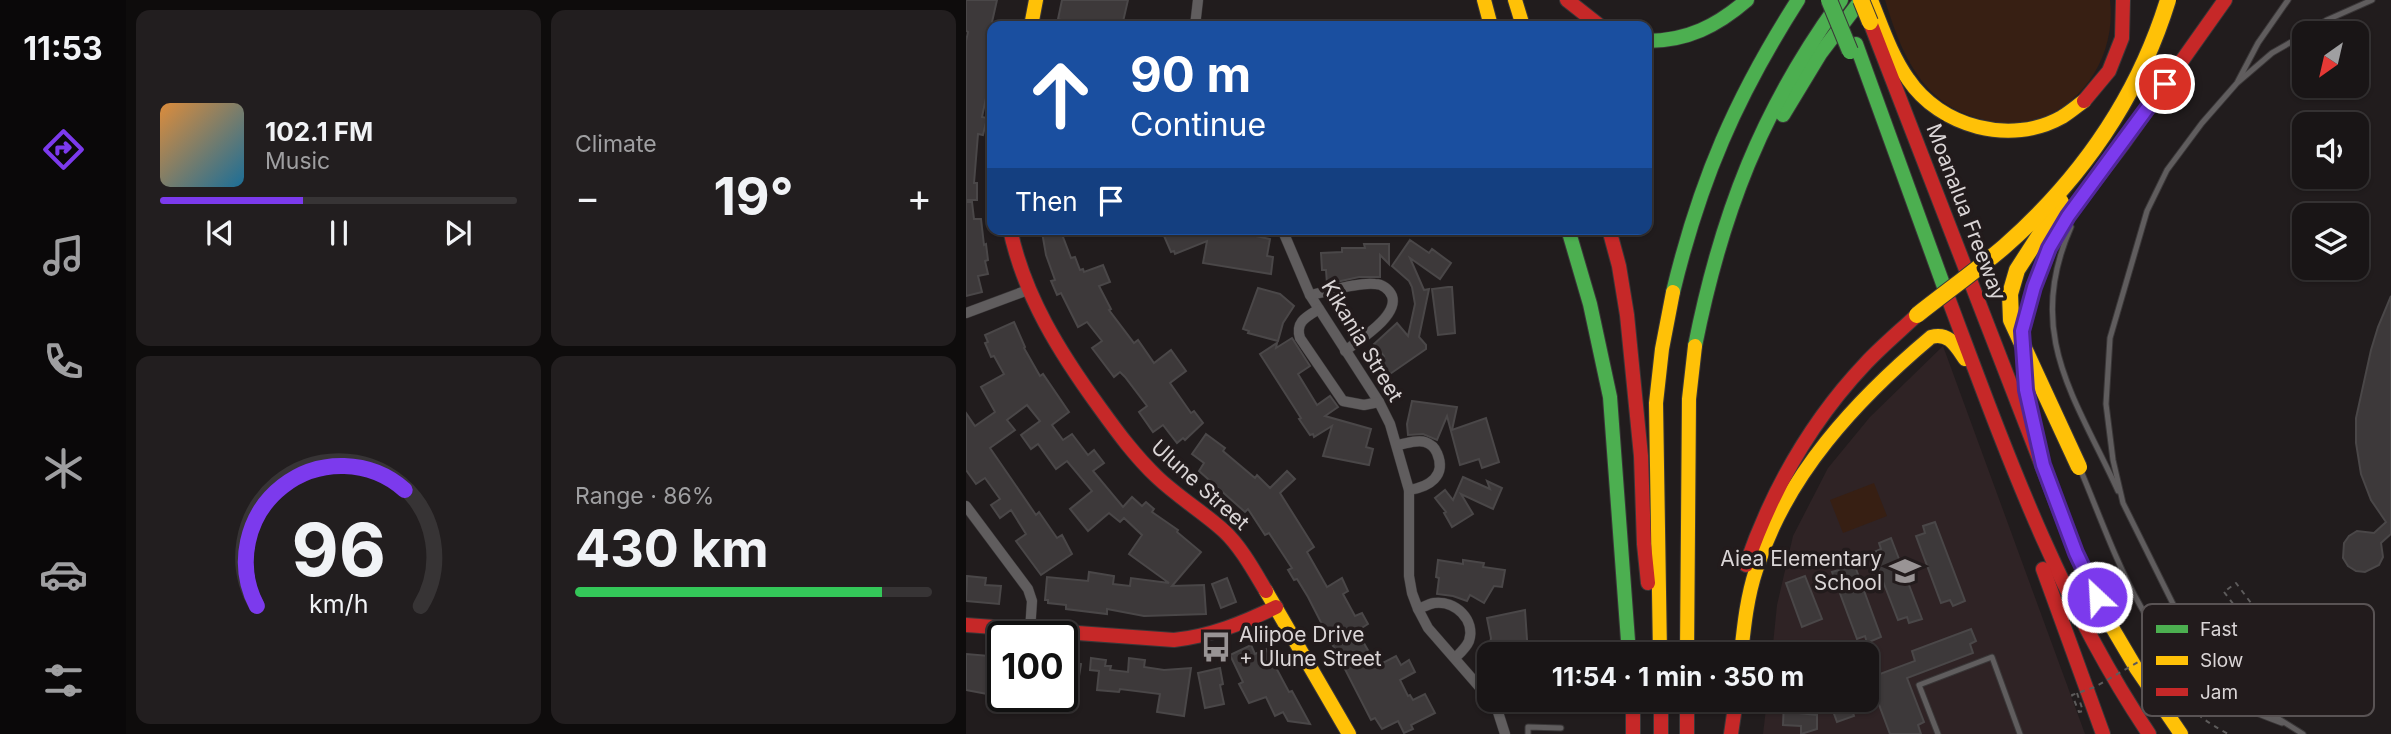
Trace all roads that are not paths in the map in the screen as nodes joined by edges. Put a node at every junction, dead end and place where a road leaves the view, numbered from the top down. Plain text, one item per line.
1 (1037, 0) edge
2 (1198, 0) edge
3 (1484, 0) edge
4 (1514, 0) edge
5 (1567, 0) edge
6 (1747, 0) edge
7 (1798, 0) edge
8 (1829, 0) edge
9 (1840, 0) edge
10 (1861, 0) edge
11 (2123, 0) edge
12 (2168, 0) edge
13 (2225, 0) edge
14 (2288, 0) edge
15 (2372, 0) edge
16 (1873, 12) edge
17 (1032, 21) edge
18 (1196, 21) edge
19 (1490, 21) edge
20 (1521, 21) edge
21 (1594, 21) edge
22 (2325, 21) edge
23 (1652, 41) edge
24 (2292, 41) edge
25 (1853, 47) junction
26 (2236, 83) junction
27 (2107, 133) junction
28 (2123, 144) junction
29 (1729, 213) junction
30 (1011, 235) edge
31 (1285, 235) edge
32 (1570, 235) edge
33 (1611, 235) edge
34 (1028, 290) junction
35 (1310, 295) junction
36 (1319, 309) junction
37 (966, 313) edge
38 (1345, 351) junction
39 (1976, 373) junction
40 (1379, 402) junction
41 (1397, 445) junction
42 (2043, 465) junction
43 (2079, 467) joint
44 (2013, 472) junction
45 (1409, 490) junction
46 (2123, 503) junction
47 (966, 506) edge
48 (2173, 604) edge
49 (1276, 607) junction
50 (2142, 607) edge
51 (1418, 609) junction
52 (1031, 621) edge
53 (966, 625) edge
54 (987, 627) edge
55 (1078, 634) edge
56 (1628, 642) edge
57 (1656, 642) edge
58 (1658, 642) edge
59 (1687, 642) edge
60 (1732, 642) edge
61 (1742, 642) edge
62 (1455, 658) junction
63 (2136, 668) junction
64 (2142, 675) edge
65 (2142, 677) edge
66 (1477, 684) edge
67 (1498, 712) edge
68 (1633, 712) edge
69 (1661, 712) edge
70 (1687, 712) edge
71 (1728, 712) edge
72 (1733, 712) edge
73 (2169, 716) edge
74 (2180, 716) edge
75 (2264, 716) edge
76 (2277, 716) edge
77 (1561, 728) dead end
78 (2295, 728) junction
79 (1349, 734) edge
80 (1505, 734) edge
81 (1528, 734) edge
82 (1633, 734) edge
83 (1661, 734) edge
84 (1686, 734) edge
85 (1728, 734) edge
86 (1938, 734) edge
87 (2020, 734) edge
88 (2103, 734) edge
89 (2149, 734) edge
90 (2181, 734) edge
91 (2196, 734) edge
92 (2303, 734) edge

1 - 17 main road
2 - 18 street
3 - 19 main road
4 - 20 main road
5 - 21 main road
6 - 23 main road
7 - 58 main road
8 - 25 main road, bridge
9 - 25 main road
9 - 29 main road
10 - 16 main road, Moanalua Freeway, bridge
10 - 29 main road
11 - 16 main road
12 - 27 main road, bridge
13 - 28 main road
14 - 26 lane
15 - 22 lane
16 - 42 main road, Moanalua Freeway
24 - 26 lane
25 - 39 main road
26 - 46 lane
27 - 43 main road, bridge
27 - 60 main road, bridge
28 - 42 main road
28 - 46 lane
29 - 59 main road
30 - 34 main road, Ulune Street
31 - 35 street, Kikania Street
32 - 56 main road
33 - 57 main road
34 - 37 street
34 - 49 main road, Ulune Street
35 - 36 street, Kikania Street
35 - 38 street
36 - 38 street, Kikania Street
36 - 40 street
38 - 40 street, Kikania Street
39 - 44 main road
39 - 61 main road
40 - 41 street, Kikania Street
41 - 45 street, Kikania Street
41 - 45 street
42 - 63 main road, Moanalua Freeway
43 - 50 lane
44 - 88 main road
44 - 89 main road
45 - 51 street, Kikania Street
46 - 48 lane
47 - 52 street
49 - 55 main road
49 - 79 main road, Ulune Street
51 - 62 street, Kikania Street
51 - 62 street
53 - 54 main road
62 - 66 street, Kikania Street
63 - 64 main road
63 - 65 main road
67 - 80 street, Kikania Street
68 - 82 main road
69 - 83 main road
70 - 84 main road
71 - 85 main road
72 - 85 main road
73 - 90 main road
74 - 91 main road
75 - 78 lane
76 - 78 lane
77 - 81 lane
78 - 92 lane
86 - 87 lane

